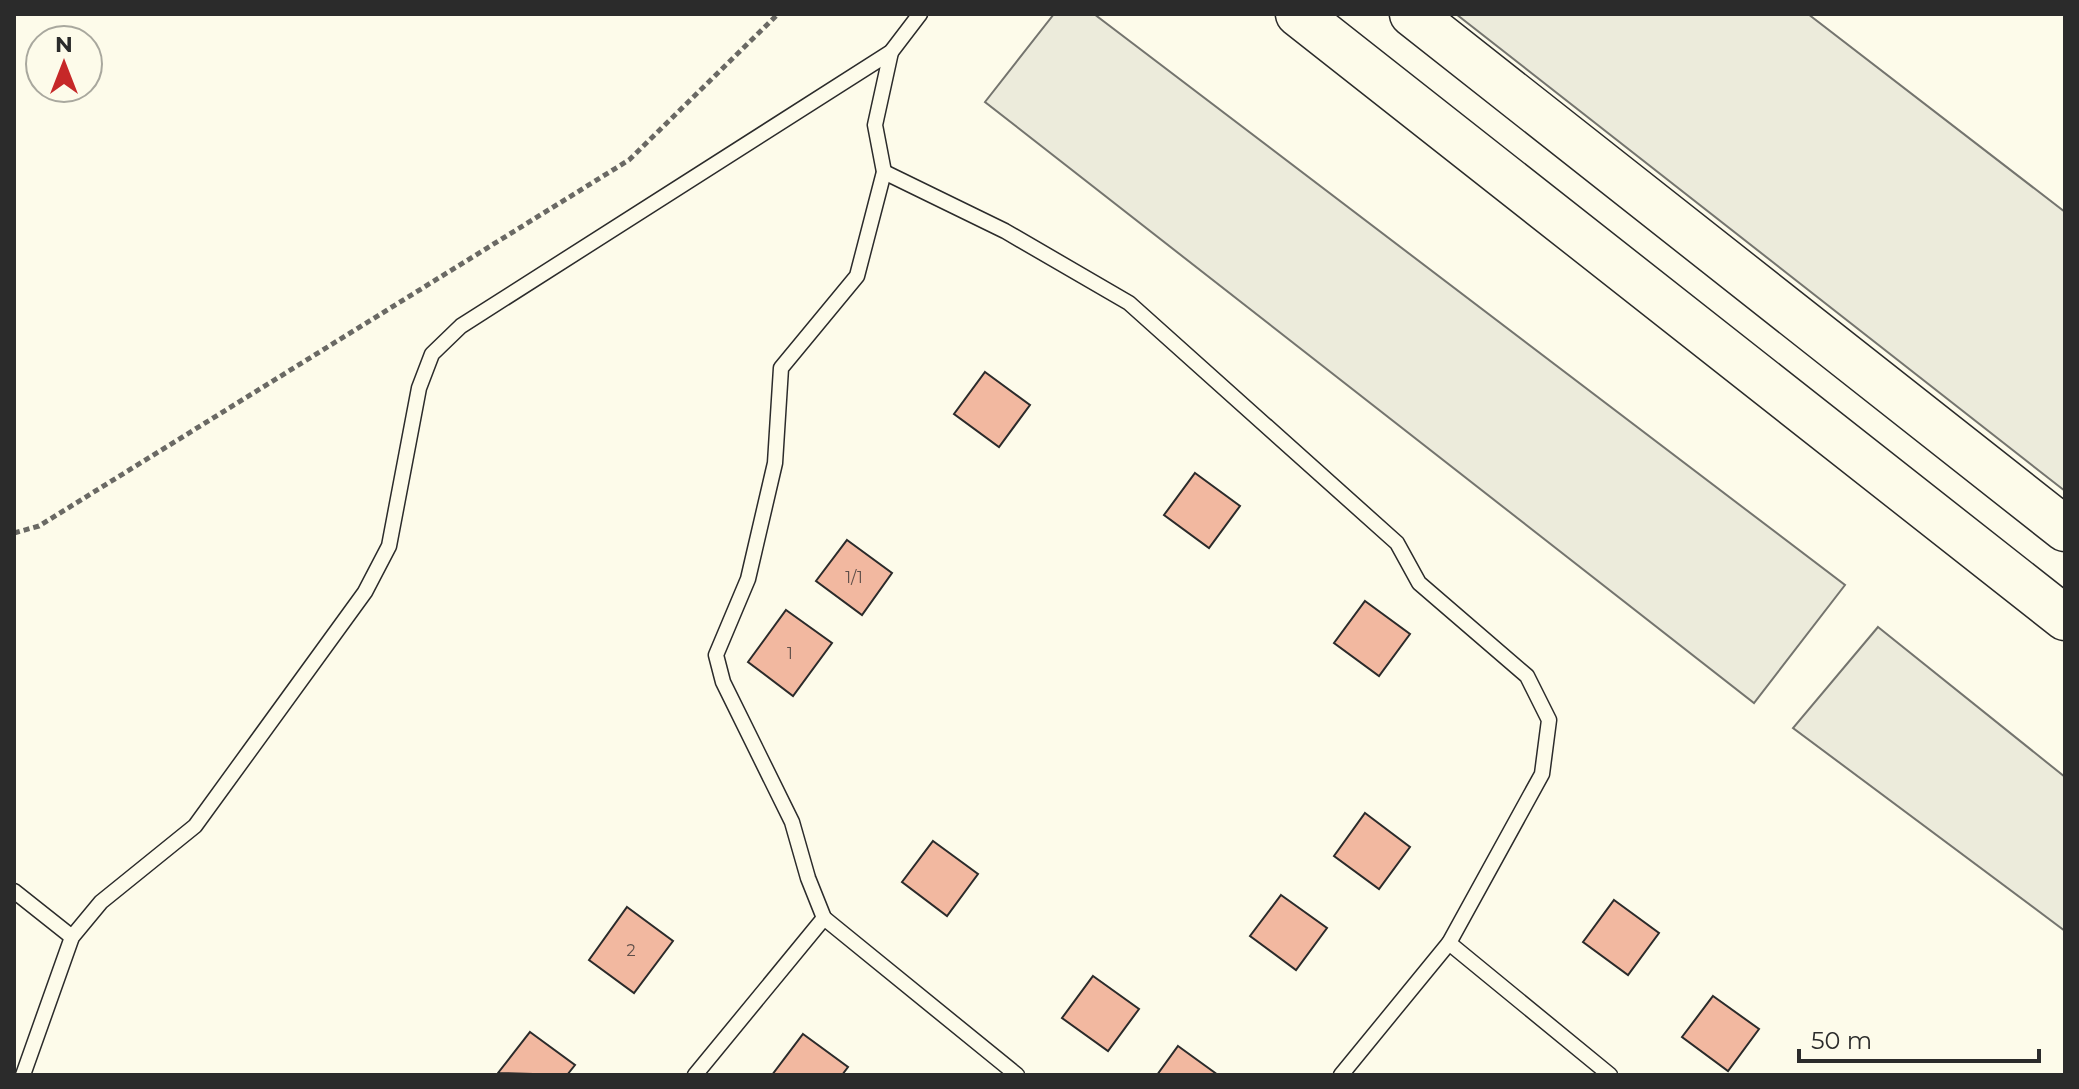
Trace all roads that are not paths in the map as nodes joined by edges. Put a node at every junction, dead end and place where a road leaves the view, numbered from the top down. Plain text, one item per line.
1 (920, 14) edge
2 (1298, 14) edge
3 (1412, 14) edge
4 (891, 52) junction
5 (884, 172) junction
6 (2065, 529) edge
7 (2065, 618) edge
8 (14, 891) edge
9 (824, 918) junction
10 (72, 937) junction
11 (1449, 943) junction
12 (23, 1075) edge
13 (695, 1075) edge
14 (1017, 1075) edge
15 (1341, 1075) edge
16 (1610, 1075) edge

1 - 4 lane
2 - 7 highway
3 - 6 highway
4 - 5 lane
4 - 10 lane
5 - 9 lane
5 - 11 lane
8 - 10 lane
9 - 13 lane
9 - 14 lane
10 - 12 lane
11 - 15 lane
11 - 16 lane

